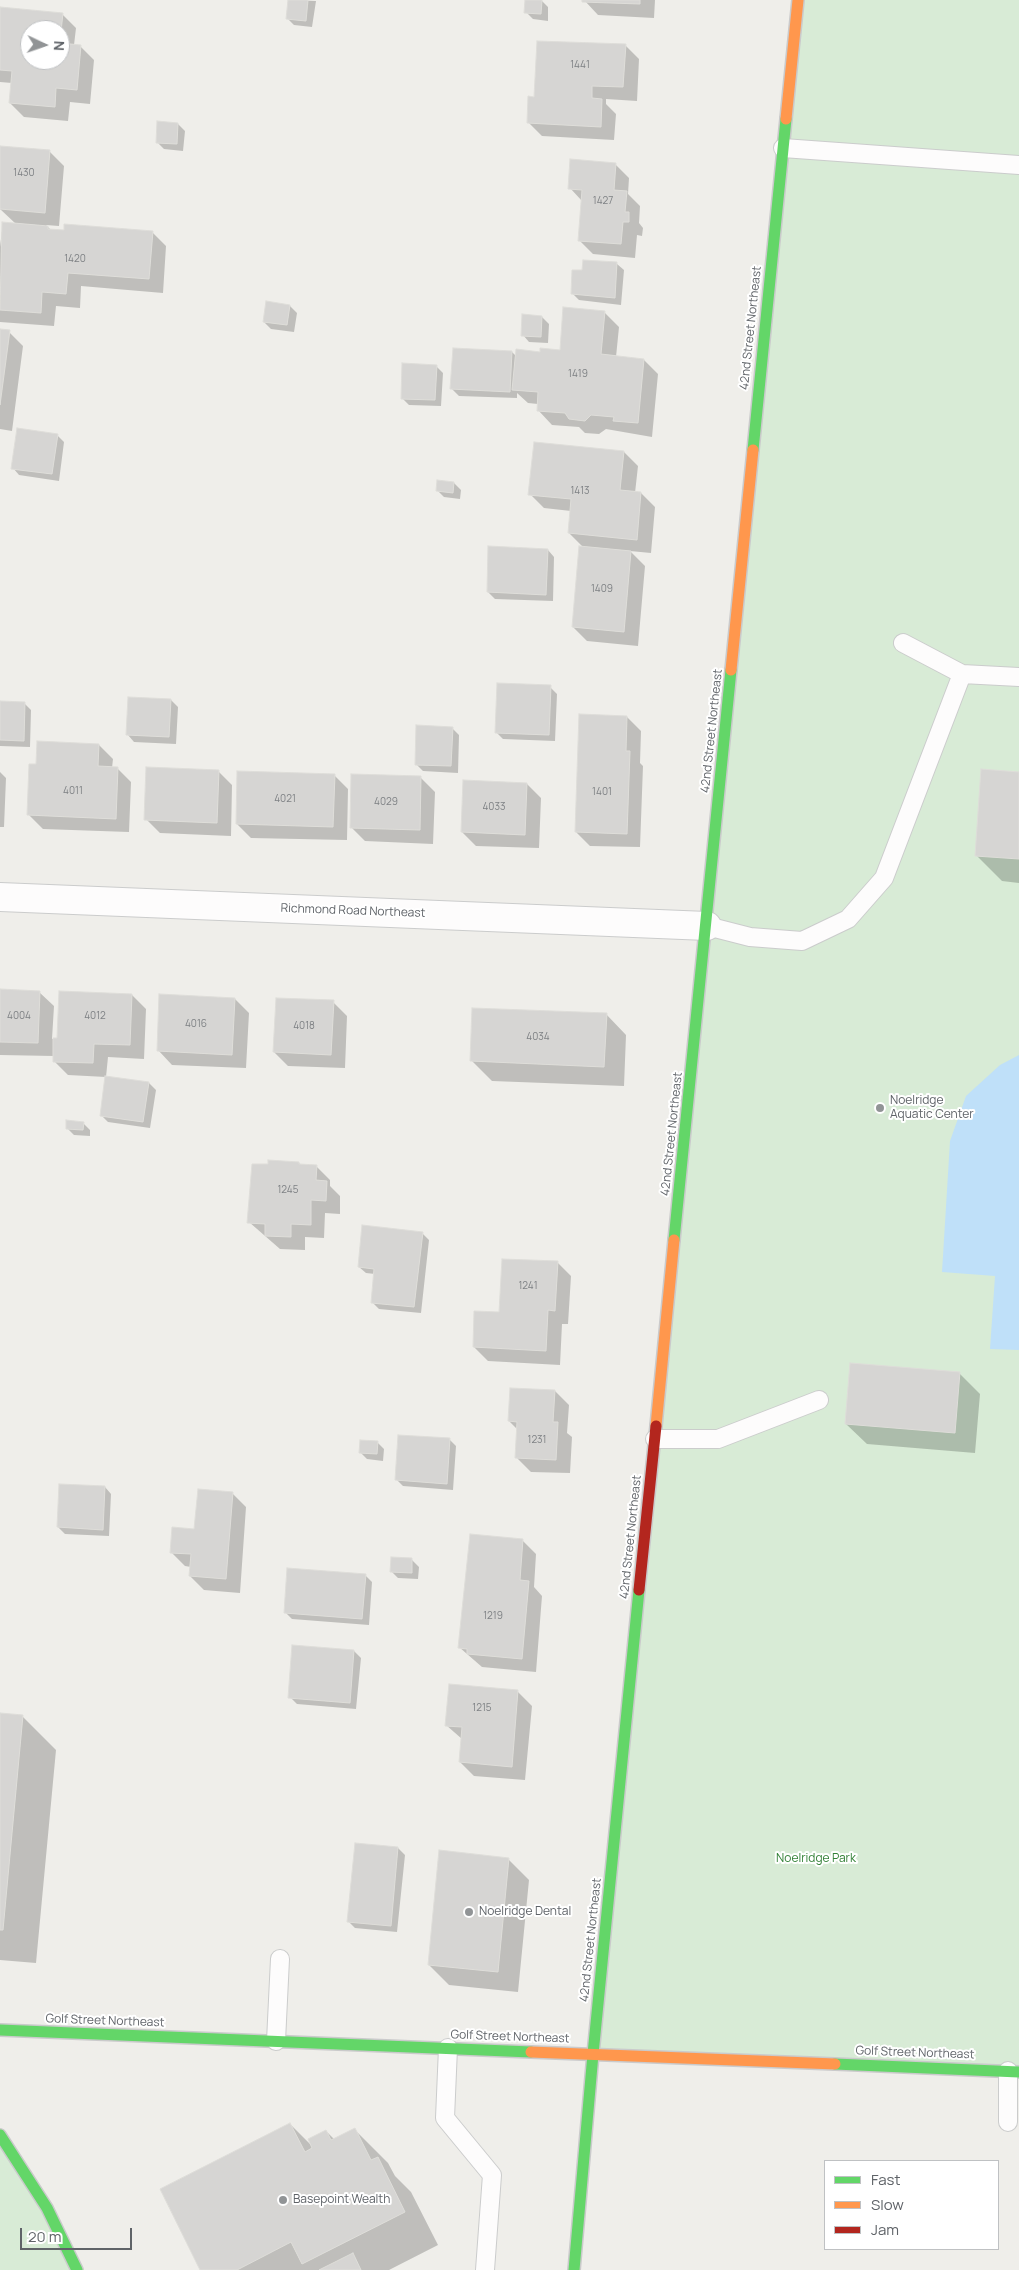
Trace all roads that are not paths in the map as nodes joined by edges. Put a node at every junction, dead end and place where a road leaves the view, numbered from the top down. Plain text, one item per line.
1 (798, 0) edge
2 (783, 148) junction
3 (1019, 165) edge
4 (903, 643) dead end
5 (962, 674) junction
6 (1019, 678) edge
7 (0, 897) edge
8 (707, 926) junction
9 (819, 1400) dead end
10 (655, 1439) junction
11 (280, 1959) dead end
12 (0, 2030) edge
13 (276, 2041) junction
14 (448, 2048) junction
15 (593, 2054) junction
16 (1014, 2071) edge
17 (1008, 2122) dead end
18 (0, 2135) edge
19 (77, 2270) edge
20 (485, 2270) edge
21 (574, 2270) edge

1 - 2 street, 42nd Street Northeast
2 - 3 lane
2 - 8 street, 42nd Street Northeast
4 - 5 lane
5 - 6 lane
5 - 8 lane
7 - 8 street, Richmond Road Northeast
8 - 10 street, 42nd Street Northeast
9 - 10 lane
10 - 15 street, 42nd Street Northeast
11 - 13 lane
12 - 13 street, Golf Street Northeast
13 - 14 street, Golf Street Northeast
14 - 15 street, Golf Street Northeast
14 - 20 lane
15 - 16 street, Golf Street Northeast
15 - 21 street, 42nd Street Northeast
16 - 17 lane
18 - 19 street

